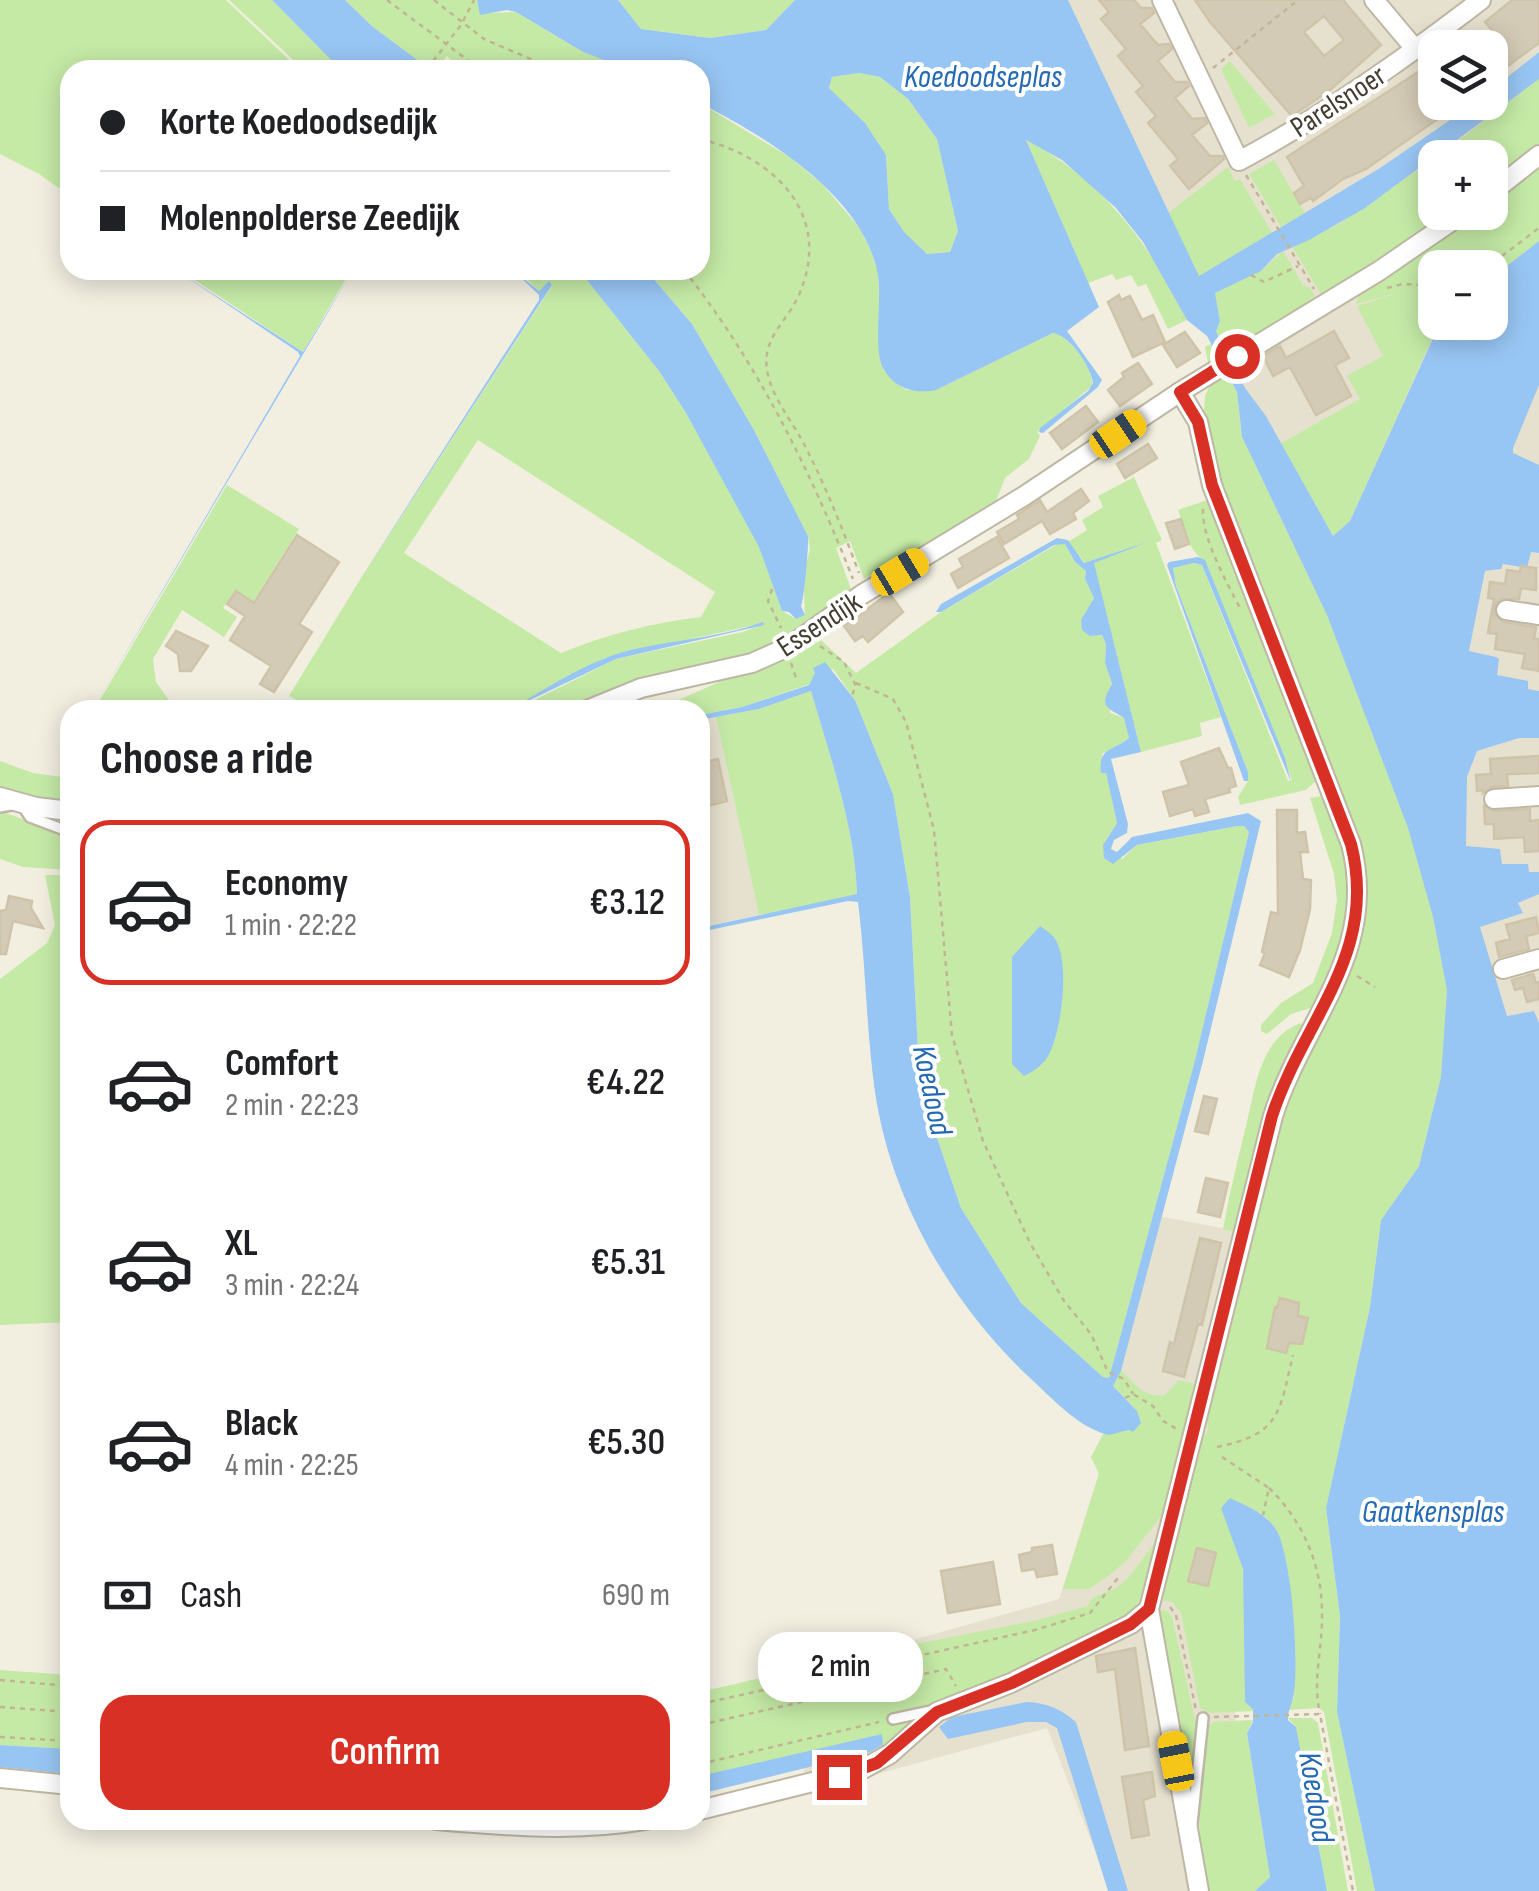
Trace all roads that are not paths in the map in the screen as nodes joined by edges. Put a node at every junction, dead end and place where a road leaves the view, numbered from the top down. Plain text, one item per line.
1 (1162, 0) edge
2 (1374, 0) edge
3 (1481, 0) edge
4 (1416, 50) junction
5 (1539, 155) edge
6 (1508, 180) edge
7 (1438, 230) edge
8 (1180, 392) junction
9 (1506, 610) dead end
10 (1539, 615) edge
11 (612, 700) edge
12 (1539, 796) edge
13 (0, 797) edge
14 (1494, 800) dead end
15 (21, 804) junction
16 (0, 808) edge
17 (60, 810) edge
18 (60, 828) edge
19 (1539, 959) edge
20 (1503, 969) dead end
21 (1149, 1609) junction
22 (955, 1704) junction
23 (1203, 1718) road end
24 (893, 1719) road end
25 (0, 1778) edge
26 (60, 1784) edge
27 (710, 1808) edge
28 (1190, 1836) junction
29 (1199, 1891) edge

1 - 4 street, Parelsnoer
2 - 4 street
3 - 4 street, Parelsnoer
5 - 6 street
7 - 8 street, Essendijk
8 - 11 street, Essendijk
8 - 21 street
9 - 10 street
12 - 14 street
13 - 15 street
15 - 16 lane
15 - 17 street
15 - 18 lane
19 - 20 street
21 - 22 street
21 - 28 street
22 - 24 lane
22 - 27 street
23 - 28 lane
25 - 26 street
28 - 29 street

